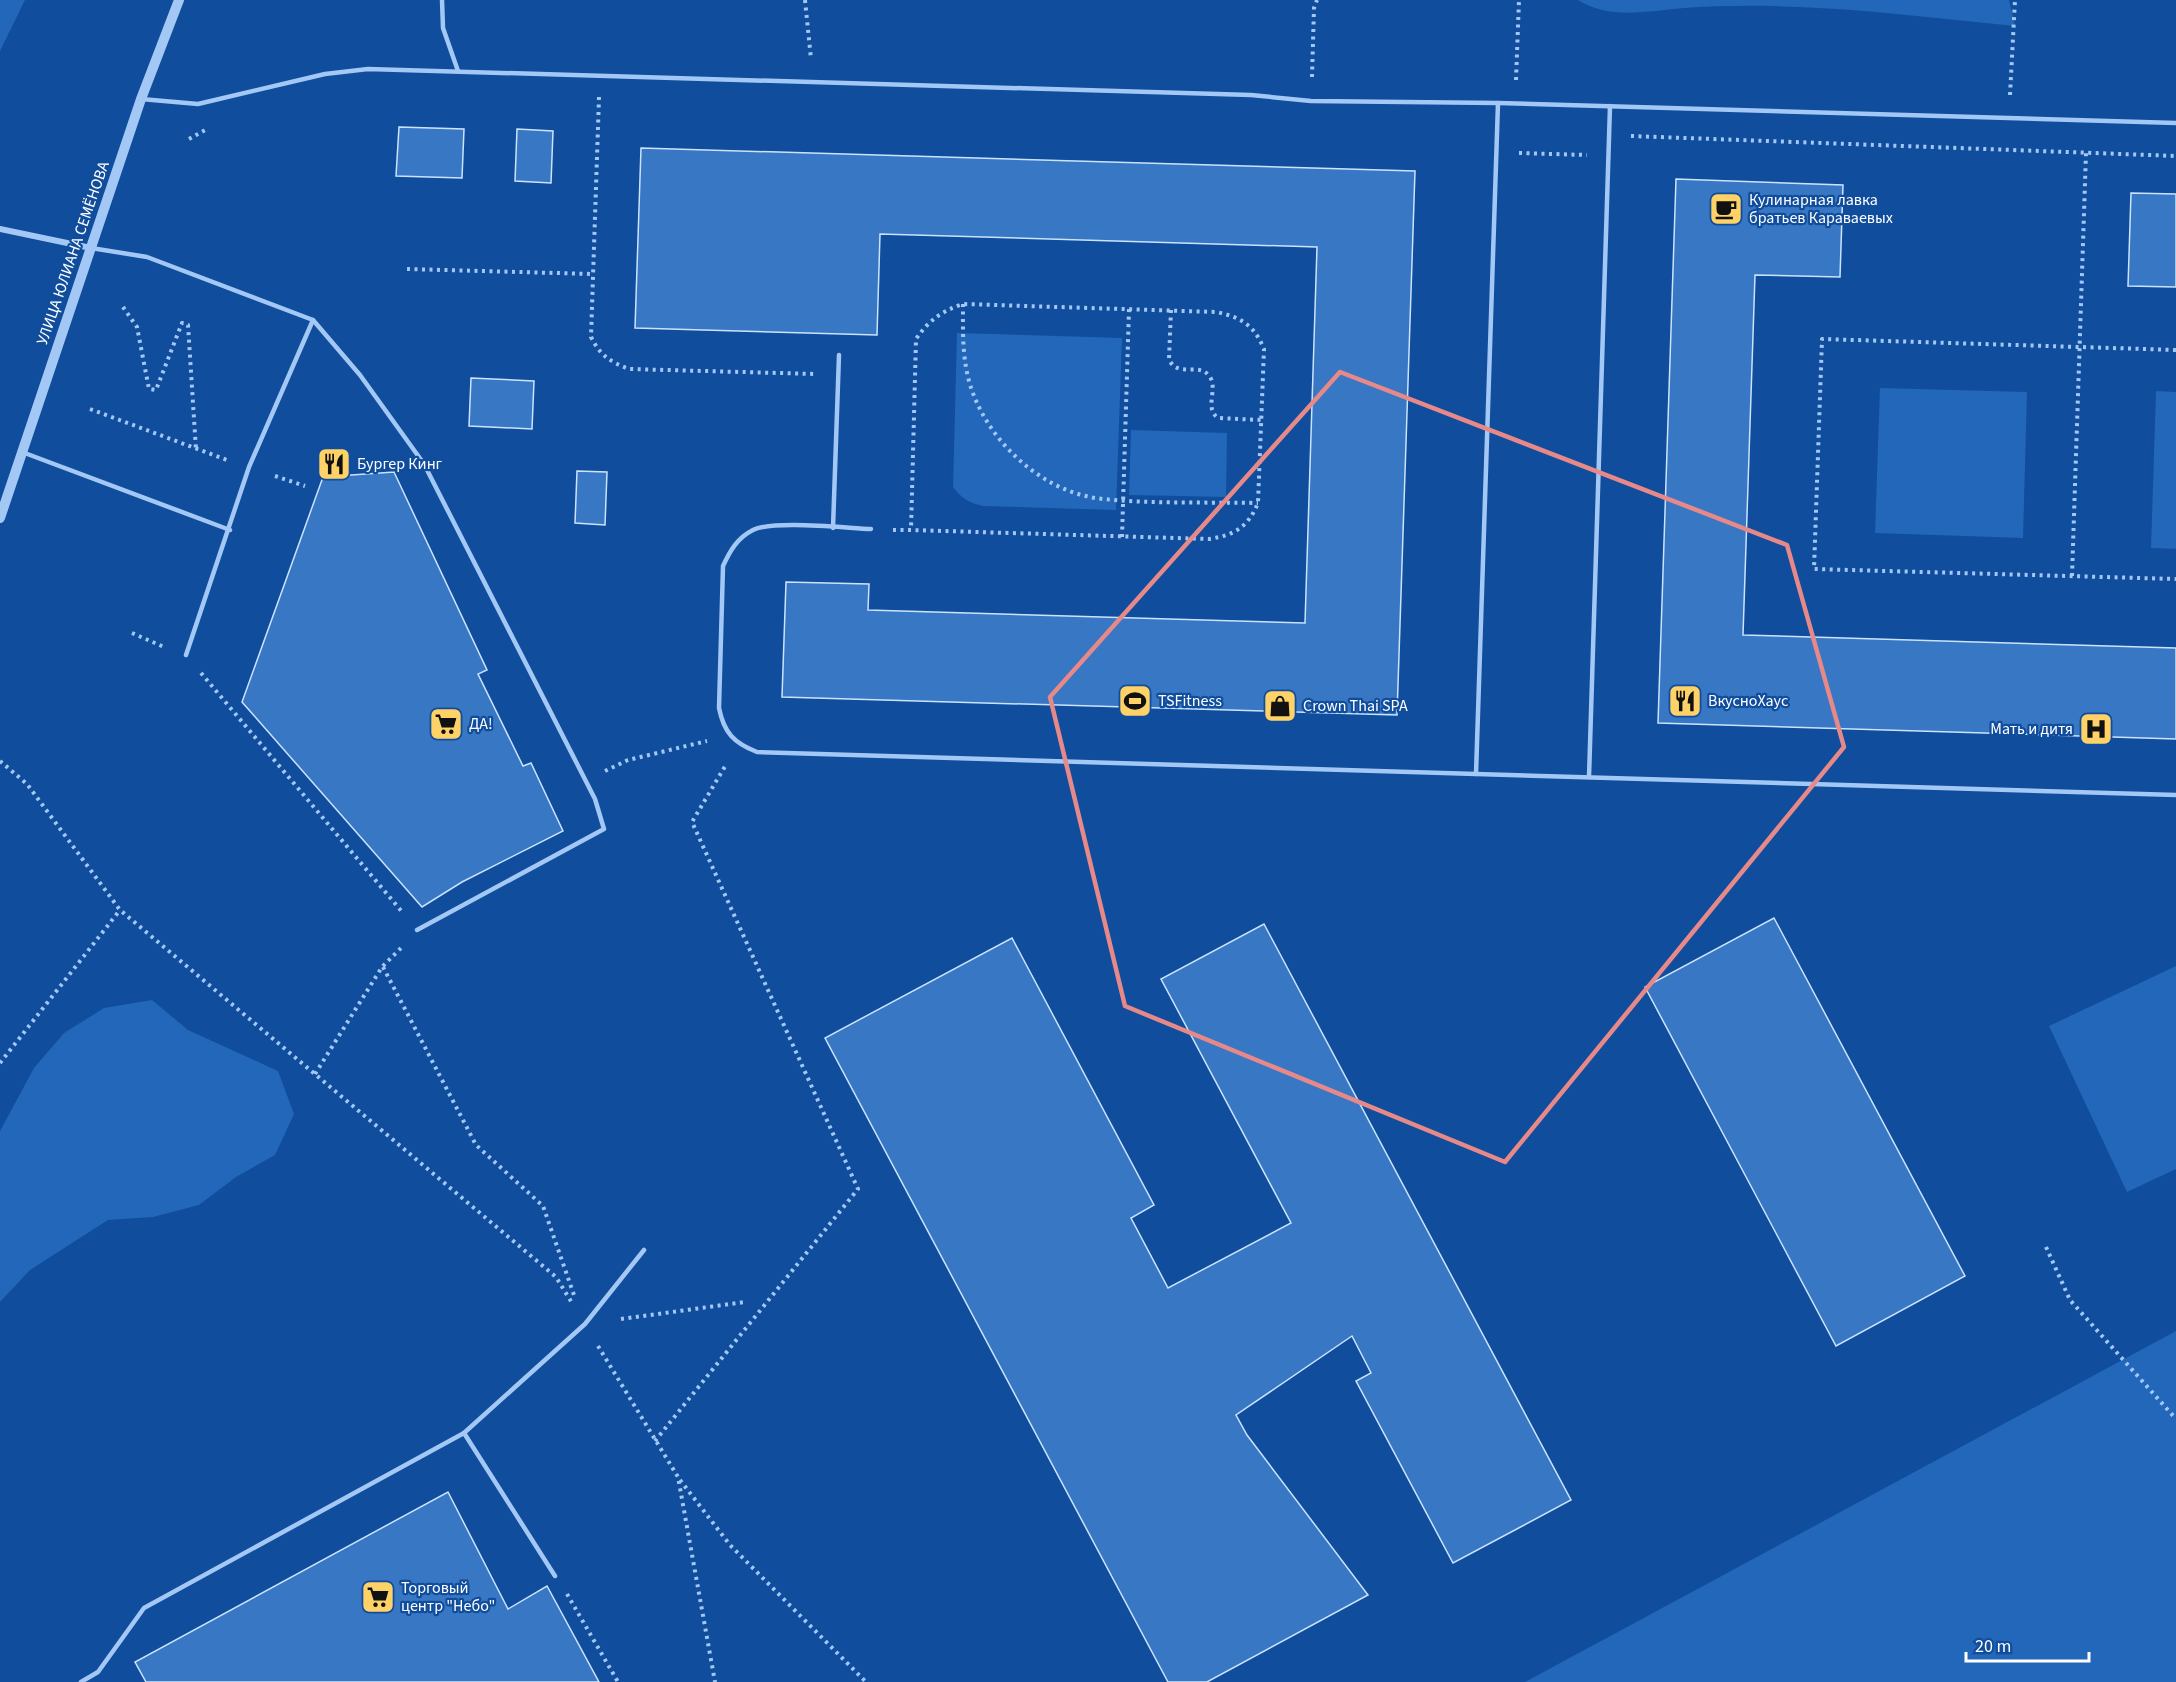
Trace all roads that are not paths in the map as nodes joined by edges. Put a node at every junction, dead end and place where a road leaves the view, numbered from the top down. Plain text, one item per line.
1 (179, 0) edge
2 (442, 0) edge
3 (458, 71) junction
4 (141, 99) junction
5 (1498, 103) junction
6 (1610, 106) junction
7 (2176, 123) edge
8 (0, 229) edge
9 (91, 248) junction
10 (313, 320) junction
11 (838, 355) dead end
12 (22, 452) junction
13 (0, 518) edge
14 (833, 528) junction
15 (871, 529) road end
16 (230, 530) junction
17 (186, 655) road end
18 (1476, 774) junction
19 (1588, 777) junction
20 (2176, 795) edge
21 (417, 930) road end
22 (644, 1250) dead end
23 (464, 1433) junction
24 (555, 1576) road end
25 (81, 1682) edge

1 - 4 street, УЛИЦА ЮЛИАНА СЕМЁНОВА
2 - 3 lane
3 - 4 lane
3 - 5 lane
4 - 9 street, УЛИЦА ЮЛИАНА СЕМЁНОВА
5 - 6 lane
5 - 18 lane
6 - 7 lane
6 - 19 lane
8 - 9 street
9 - 10 lane
9 - 12 street, УЛИЦА ЮЛИАНА СЕМЁНОВА
10 - 16 lane
10 - 21 lane
11 - 14 lane
12 - 13 street, УЛИЦА ЮЛИАНА СЕМЁНОВА
12 - 16 lane
14 - 15 lane
14 - 18 lane
16 - 17 lane
18 - 19 lane
19 - 20 lane
22 - 23 lane
23 - 24 lane
23 - 25 lane

